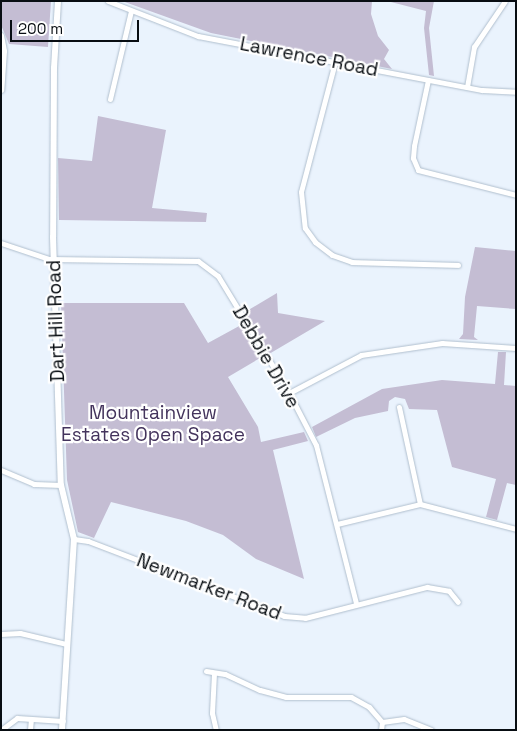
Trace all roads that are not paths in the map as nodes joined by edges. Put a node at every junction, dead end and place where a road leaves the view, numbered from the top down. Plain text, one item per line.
1 (58, 1) edge
2 (108, 1) edge
3 (505, 1) edge
4 (131, 11) junction
5 (1, 35) edge
6 (335, 62) junction
7 (428, 80) junction
8 (467, 87) junction
9 (1, 90) edge
10 (516, 92) edge
11 (110, 99) dead end
12 (516, 195) edge
13 (1, 243) edge
14 (54, 258) junction
15 (458, 265) dead end
16 (516, 348) edge
17 (289, 393) junction
18 (399, 407) dead end
19 (1, 470) edge
20 (60, 486) junction
21 (420, 504) junction
22 (337, 524) junction
23 (516, 529) edge
24 (74, 538) junction
25 (458, 602) dead end
26 (356, 603) junction
27 (1, 634) edge
28 (66, 644) junction
29 (206, 671) dead end
30 (214, 673) junction
31 (31, 719) junction
32 (63, 721) junction
33 (382, 722) junction
34 (1, 730) edge
35 (30, 730) edge
36 (62, 730) edge
37 (216, 730) edge
38 (382, 730) edge
39 (431, 730) edge

1 - 14 main road, Dart Hill Road
2 - 4 street, Lawrence Road
3 - 8 street
4 - 6 street, Lawrence Road
4 - 11 street
5 - 9 street
6 - 7 street, Lawrence Road
6 - 15 street
7 - 8 street, Lawrence Road
7 - 12 street
8 - 10 street, Lawrence Road
13 - 14 street, Debbie Drive
14 - 17 street, Debbie Drive
14 - 20 main road, Dart Hill Road
16 - 17 street
17 - 22 street, Debbie Drive
18 - 21 street
19 - 20 street
20 - 24 main road, Dart Hill Road
21 - 22 street
21 - 23 street
22 - 26 street, Debbie Drive
24 - 26 street, Newmarker Road
24 - 28 main road, Dart Hill Road
25 - 26 street, Newmarker Road
27 - 28 street
28 - 32 main road, Dart Hill Road
29 - 30 street
30 - 33 street
30 - 37 street
31 - 32 street
31 - 34 street
31 - 35 street
32 - 36 main road, Dart Hill Road
33 - 38 street
33 - 39 street

